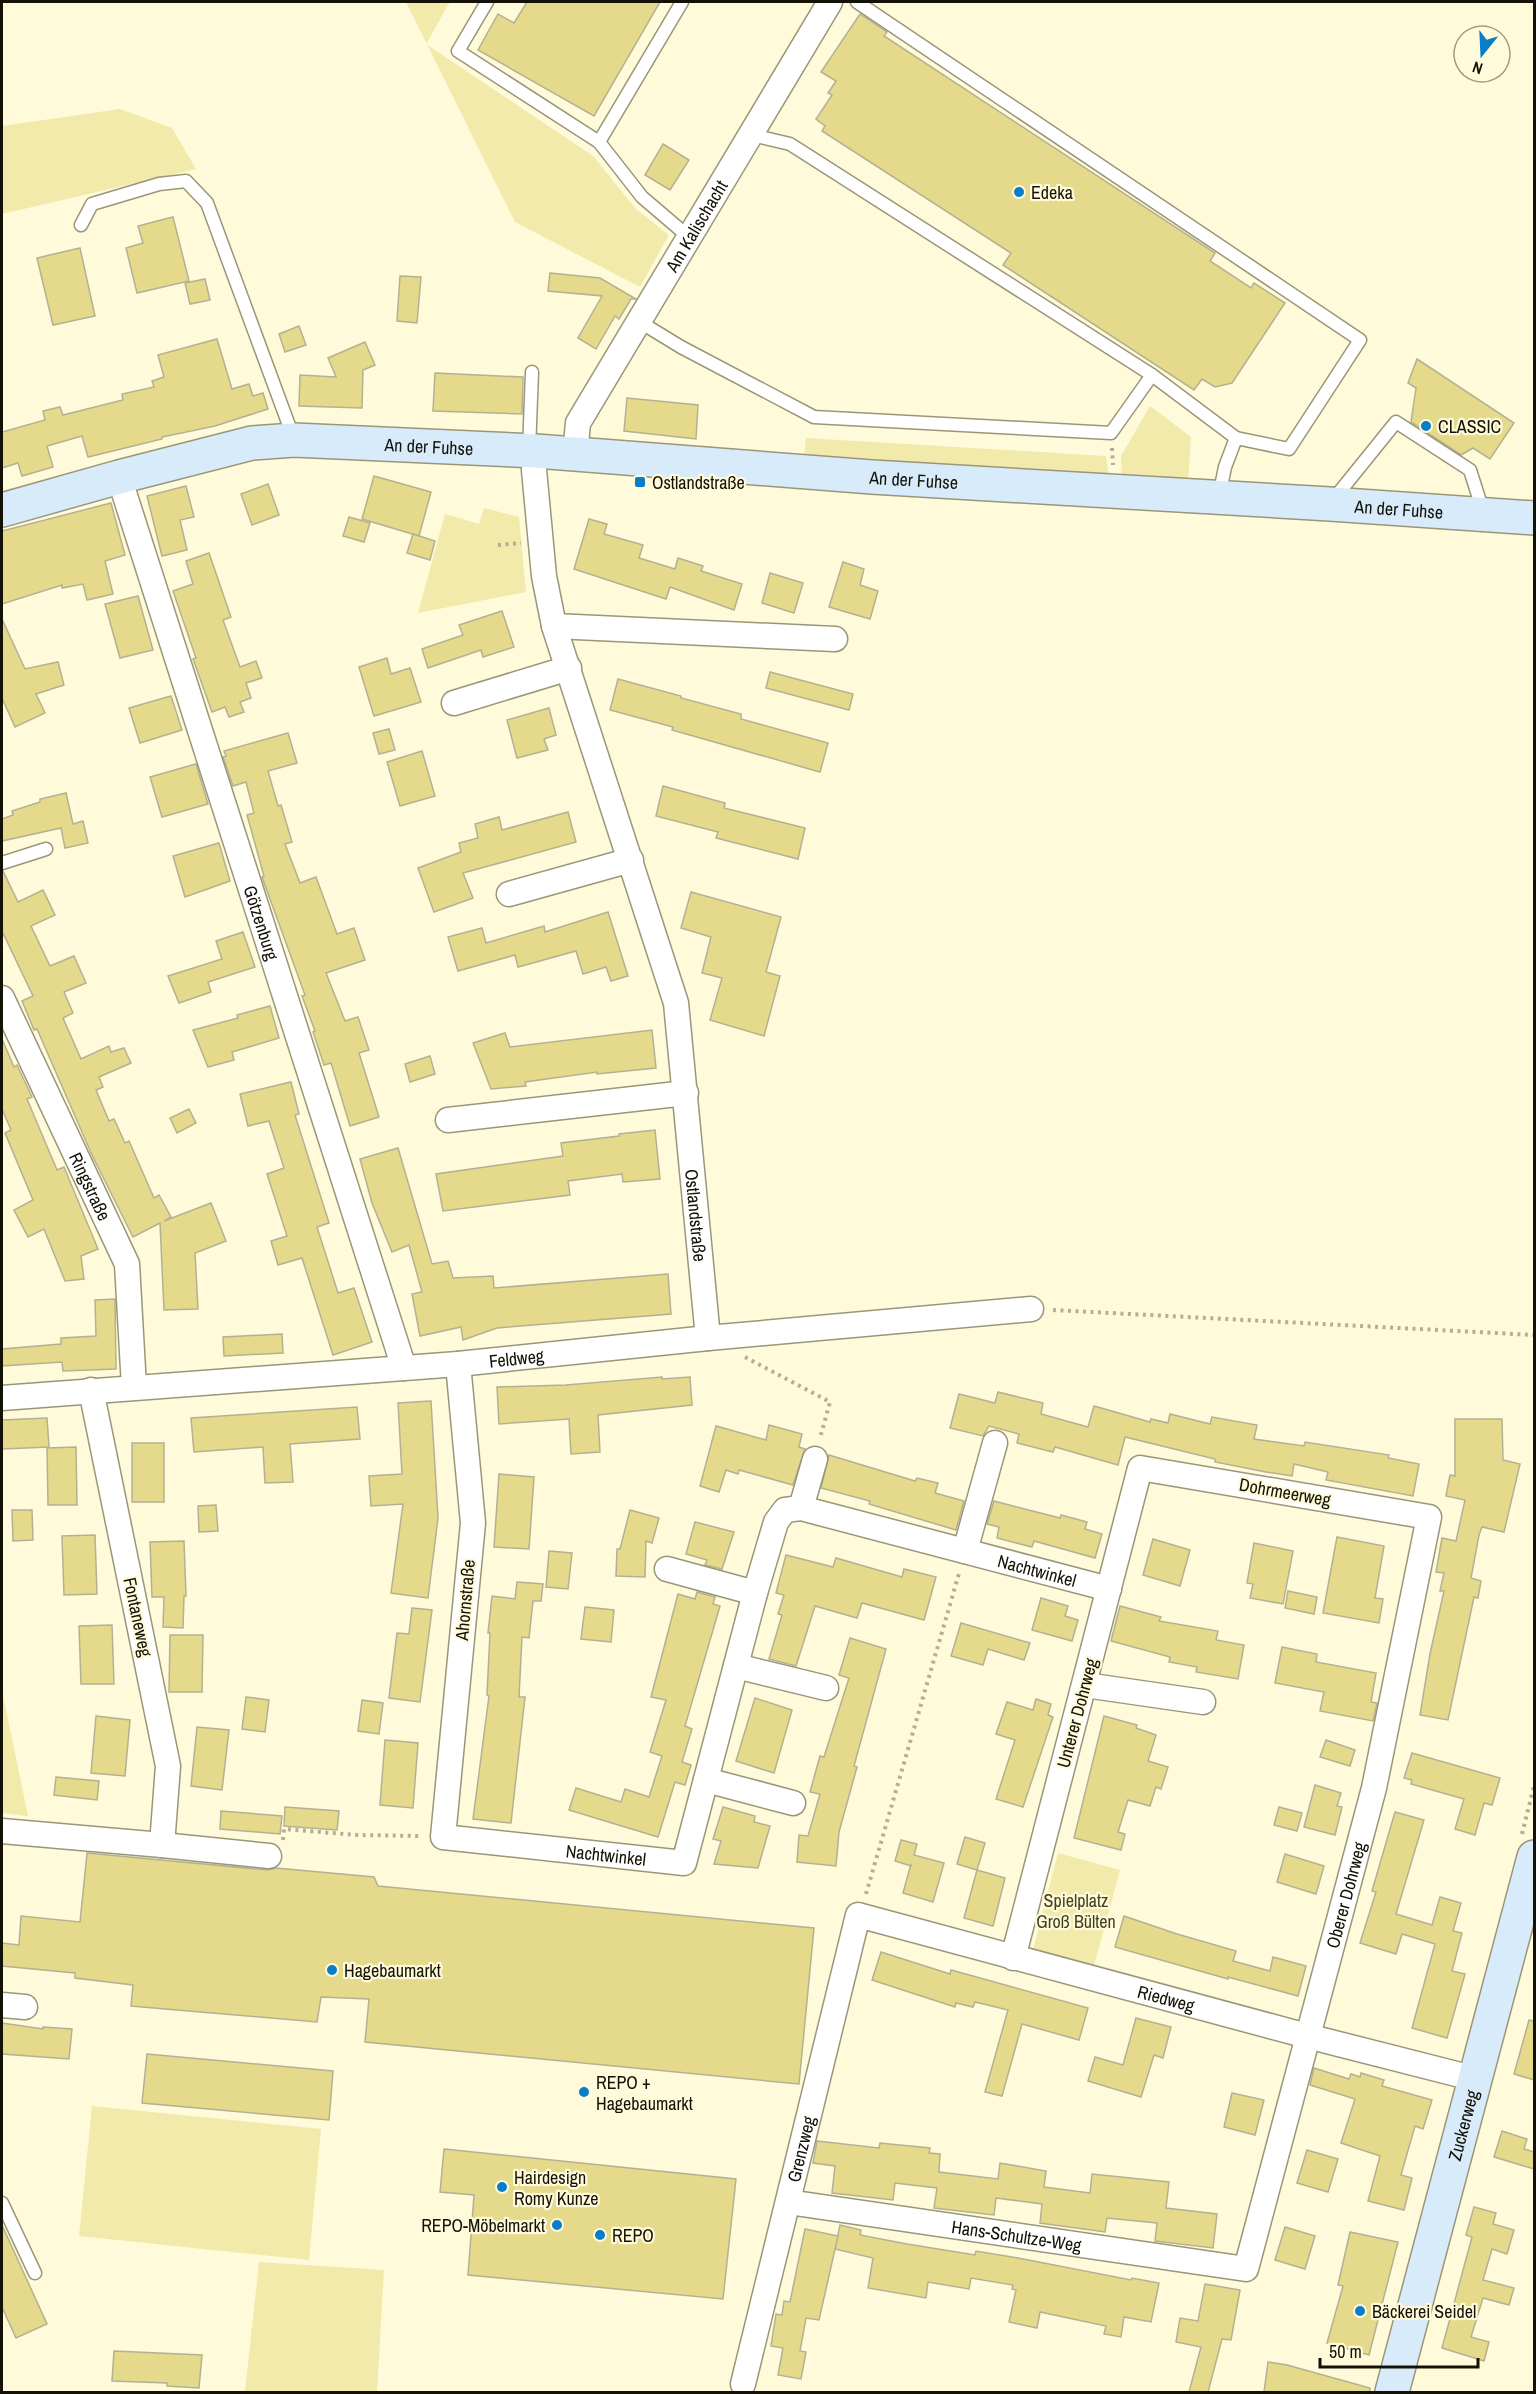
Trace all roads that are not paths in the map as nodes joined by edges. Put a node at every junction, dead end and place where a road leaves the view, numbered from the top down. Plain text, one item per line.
1 (488, 2) edge
2 (682, 2) edge
3 (857, 2) edge
4 (823, 4) edge
5 (752, 135) junction
6 (599, 142) junction
7 (81, 225) dead end
8 (690, 238) junction
9 (640, 322) junction
10 (532, 372) dead end
11 (1152, 375) junction
12 (1236, 438) junction
13 (294, 440) junction
14 (533, 451) junction
15 (575, 454) junction
16 (119, 477) junction
17 (1219, 497) junction
18 (1330, 504) junction
19 (2, 510) edge
20 (1484, 515) junction
21 (1534, 518) edge
22 (554, 626) junction
23 (834, 639) dead end
24 (568, 668) junction
25 (454, 703) dead end
26 (46, 849) dead end
27 (631, 860) junction
28 (2, 862) edge
29 (509, 894) dead end
30 (2, 998) edge
31 (686, 1093) junction
32 (448, 1120) dead end
33 (1031, 1309) road end
34 (708, 1338) junction
35 (458, 1364) junction
36 (404, 1368) junction
37 (135, 1387) junction
38 (91, 1390) junction
39 (2, 1398) edge
40 (995, 1443) dead end
41 (815, 1459) road end
42 (1140, 1468) joint
43 (801, 1508) junction
44 (1429, 1517) joint
45 (965, 1551) junction
46 (667, 1569) dead end
47 (1109, 1590) junction
48 (755, 1593) junction
49 (736, 1666) junction
50 (1085, 1686) junction
51 (826, 1688) dead end
52 (1203, 1702) dead end
53 (706, 1780) junction
54 (793, 1803) dead end
55 (2, 1831) edge
56 (443, 1837) joint
57 (162, 1845) junction
58 (269, 1856) road end
59 (1534, 1857) edge
60 (858, 1915) joint
61 (1013, 1958) junction
62 (1307, 2036) junction
63 (1476, 2079) junction
64 (788, 2202) junction
65 (2, 2203) edge
66 (1246, 2269) joint
67 (35, 2273) dead end
68 (743, 2384) dead end
69 (1392, 2392) edge

1 - 6 lane
2 - 6 lane
3 - 12 lane
4 - 5 street, Am Kalischacht
5 - 8 street, Am Kalischacht
5 - 11 lane
6 - 8 lane
7 - 13 lane
8 - 9 street, Am Kalischacht
9 - 11 lane
9 - 15 street, Am Kalischacht
10 - 14 lane
11 - 12 lane
12 - 17 lane
13 - 14 street, An der Fuhse
13 - 16 street, An der Fuhse
14 - 15 street, An der Fuhse
14 - 22 street, Ostlandstraße
15 - 17 street, An der Fuhse
16 - 19 street, An der Fuhse
16 - 36 street, Götzenburg
17 - 18 street, An der Fuhse
18 - 20 street, An der Fuhse
18 - 20 lane
20 - 21 street, An der Fuhse
22 - 23 street
22 - 24 street, Ostlandstraße
24 - 25 street
24 - 27 street, Ostlandstraße
26 - 28 lane
27 - 29 street
27 - 31 street, Ostlandstraße
30 - 37 street, Ringstraße
31 - 32 street
31 - 34 street, Ostlandstraße
33 - 34 street, Feldweg
34 - 35 street, Feldweg
35 - 36 street, Feldweg
35 - 56 street, Ahornstraße
36 - 37 street, Feldweg
37 - 38 street, Feldweg
38 - 39 street, Feldweg
38 - 57 street, Fontaneweg
40 - 45 street
41 - 43 street
42 - 44 street, Dohrmeerweg
42 - 47 street, Unterer Dohrweg
43 - 45 street, Nachtwinkel
43 - 48 street, Nachtwinkel
44 - 62 street, Oberer Dohrweg
45 - 47 street, Nachtwinkel
46 - 48 street
47 - 50 street, Unterer Dohrweg
48 - 49 street, Nachtwinkel
49 - 51 street
49 - 53 street, Nachtwinkel
50 - 52 street
50 - 61 street, Unterer Dohrweg
53 - 54 street
53 - 56 street, Nachtwinkel
55 - 57 street
57 - 58 street
59 - 63 street, Zuckerweg
60 - 61 street, Riedweg
60 - 64 street, Grenzweg
61 - 62 street, Riedweg
62 - 63 street, Riedweg
62 - 66 street, Oberer Dohrweg
63 - 69 street, Zuckerweg
64 - 66 street, Hans-Schultze-Weg
64 - 68 street, Grenzweg
65 - 67 lane

